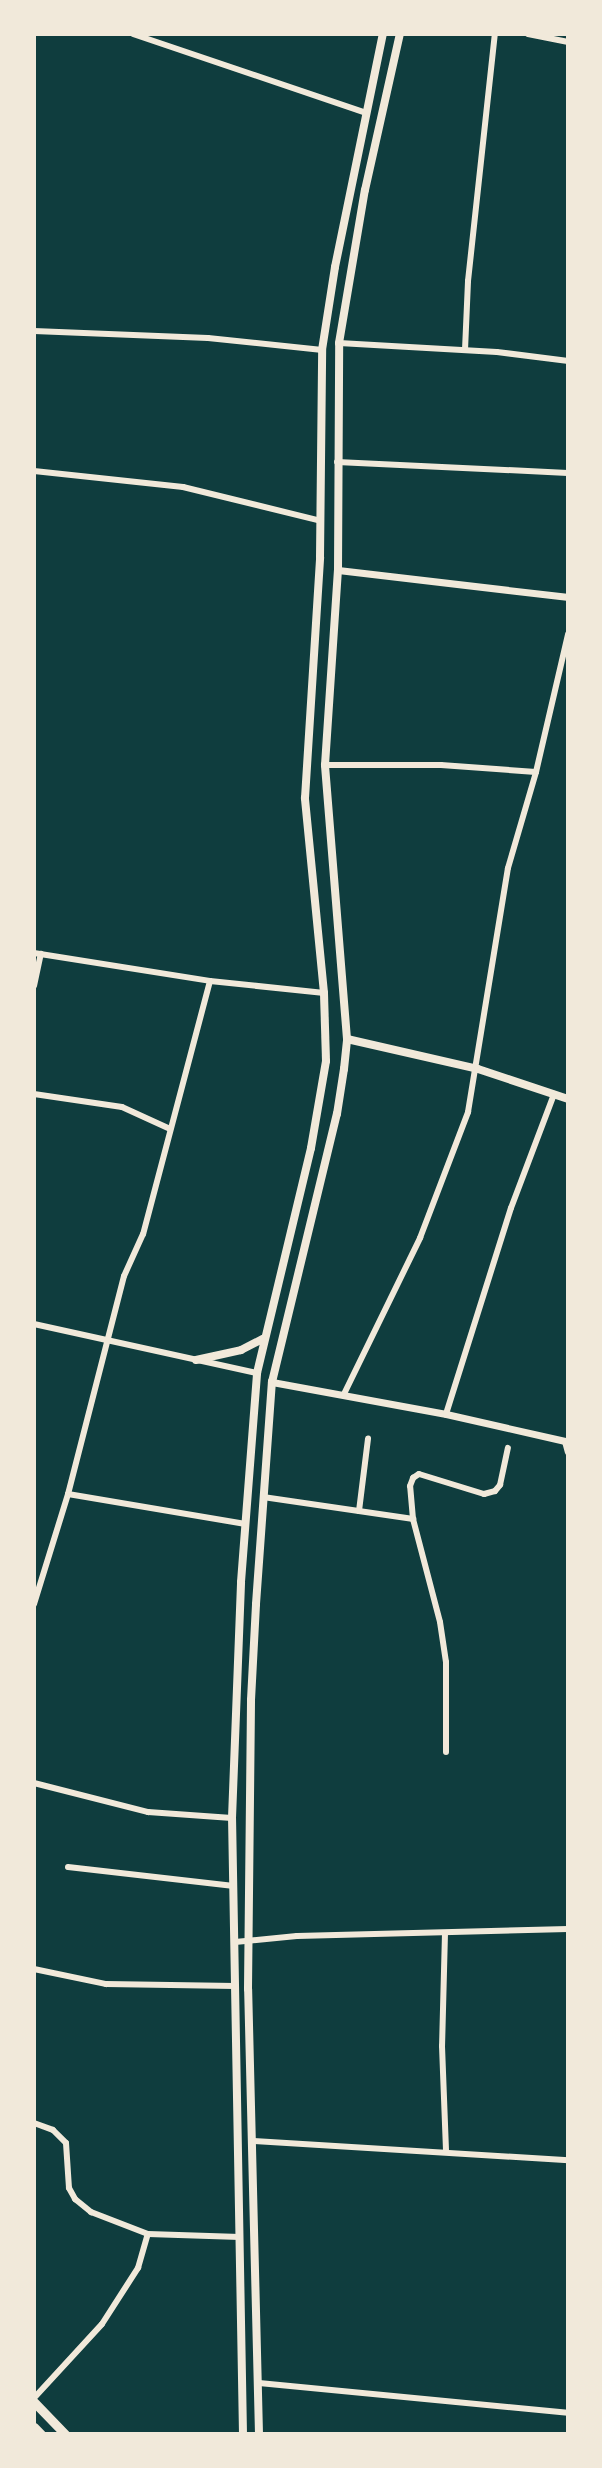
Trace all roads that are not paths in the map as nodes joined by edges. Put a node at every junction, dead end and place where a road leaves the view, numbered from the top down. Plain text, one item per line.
1 (133, 34) edge
2 (383, 34) edge
3 (400, 34) edge
4 (495, 34) edge
5 (528, 34) edge
6 (568, 42) edge
7 (366, 113) junction
8 (34, 331) edge
9 (339, 343) junction
10 (322, 350) junction
11 (465, 350) junction
12 (568, 361) edge
13 (337, 462) junction
14 (34, 471) edge
15 (568, 473) edge
16 (322, 521) junction
17 (338, 570) junction
18 (568, 597) edge
19 (568, 634) edge
20 (325, 765) junction
21 (536, 772) junction
22 (332, 876) junction
23 (312, 879) junction
24 (38, 954) edge
25 (210, 981) junction
26 (34, 986) edge
27 (324, 993) junction
28 (347, 1039) junction
29 (478, 1069) junction
30 (34, 1094) edge
31 (554, 1094) junction
32 (568, 1099) edge
33 (170, 1129) junction
34 (299, 1197) junction
35 (315, 1203) junction
36 (34, 1324) edge
37 (263, 1339) junction
38 (107, 1342) junction
39 (196, 1360) junction
40 (257, 1373) junction
41 (272, 1382) junction
42 (344, 1394) junction
43 (446, 1414) junction
44 (368, 1439) dead end
45 (566, 1441) edge
46 (508, 1448) dead end
47 (568, 1452) edge
48 (68, 1494) junction
49 (263, 1497) junction
50 (359, 1511) junction
51 (413, 1519) junction
52 (245, 1524) junction
53 (34, 1604) edge
54 (235, 1699) junction
55 (251, 1700) junction
56 (446, 1752) dead end
57 (34, 1783) edge
58 (232, 1818) junction
59 (68, 1867) dead end
60 (234, 1886) junction
61 (568, 1929) edge
62 (445, 1933) junction
63 (249, 1941) junction
64 (235, 1942) junction
65 (34, 1969) edge
66 (235, 1986) junction
67 (34, 2123) edge
68 (253, 2141) junction
69 (446, 2152) junction
70 (568, 2160) edge
71 (148, 2234) junction
72 (240, 2237) junction
73 (259, 2383) junction
74 (34, 2400) edge
75 (568, 2413) edge
76 (34, 2427) edge
77 (41, 2434) edge
78 (65, 2434) edge
79 (243, 2434) edge
80 (259, 2434) edge

1 - 7 street
2 - 7 main road
3 - 9 main road
4 - 11 street
5 - 6 street
7 - 10 main road
8 - 10 street
9 - 11 street
9 - 13 main road
10 - 16 main road
11 - 12 street
13 - 15 street
13 - 17 main road
14 - 16 street
16 - 23 main road
17 - 18 street
17 - 20 main road
19 - 21 street
20 - 21 street
20 - 22 main road
21 - 29 street
22 - 23 main road
22 - 28 main road
23 - 27 main road
24 - 25 street
24 - 26 street
25 - 27 street
25 - 33 street
27 - 34 main road
28 - 29 main road
28 - 35 main road
29 - 31 main road
29 - 42 street
30 - 33 street
31 - 32 main road
31 - 43 street
33 - 38 street
34 - 35 main road
34 - 37 main road
35 - 41 main road
36 - 38 street
37 - 39 main road
37 - 40 main road
38 - 39 street
38 - 48 street
39 - 40 street
40 - 52 main road
41 - 42 street
41 - 49 main road
42 - 43 street
43 - 45 street
44 - 50 street
45 - 47 street
46 - 51 street
48 - 52 street
48 - 53 street
49 - 50 street
49 - 55 main road
50 - 51 street
51 - 56 street
52 - 54 main road
54 - 55 main road
54 - 58 main road
55 - 63 main road
57 - 58 street
58 - 60 main road
59 - 60 street
60 - 64 main road
61 - 62 street
62 - 63 street
62 - 69 street
63 - 64 street
63 - 68 main road
64 - 66 main road
65 - 66 street
66 - 72 main road
67 - 71 street
68 - 69 street
68 - 73 main road
69 - 70 street
71 - 72 street
71 - 74 street
72 - 79 main road
73 - 75 street
73 - 80 main road
74 - 78 main road
76 - 77 main road

